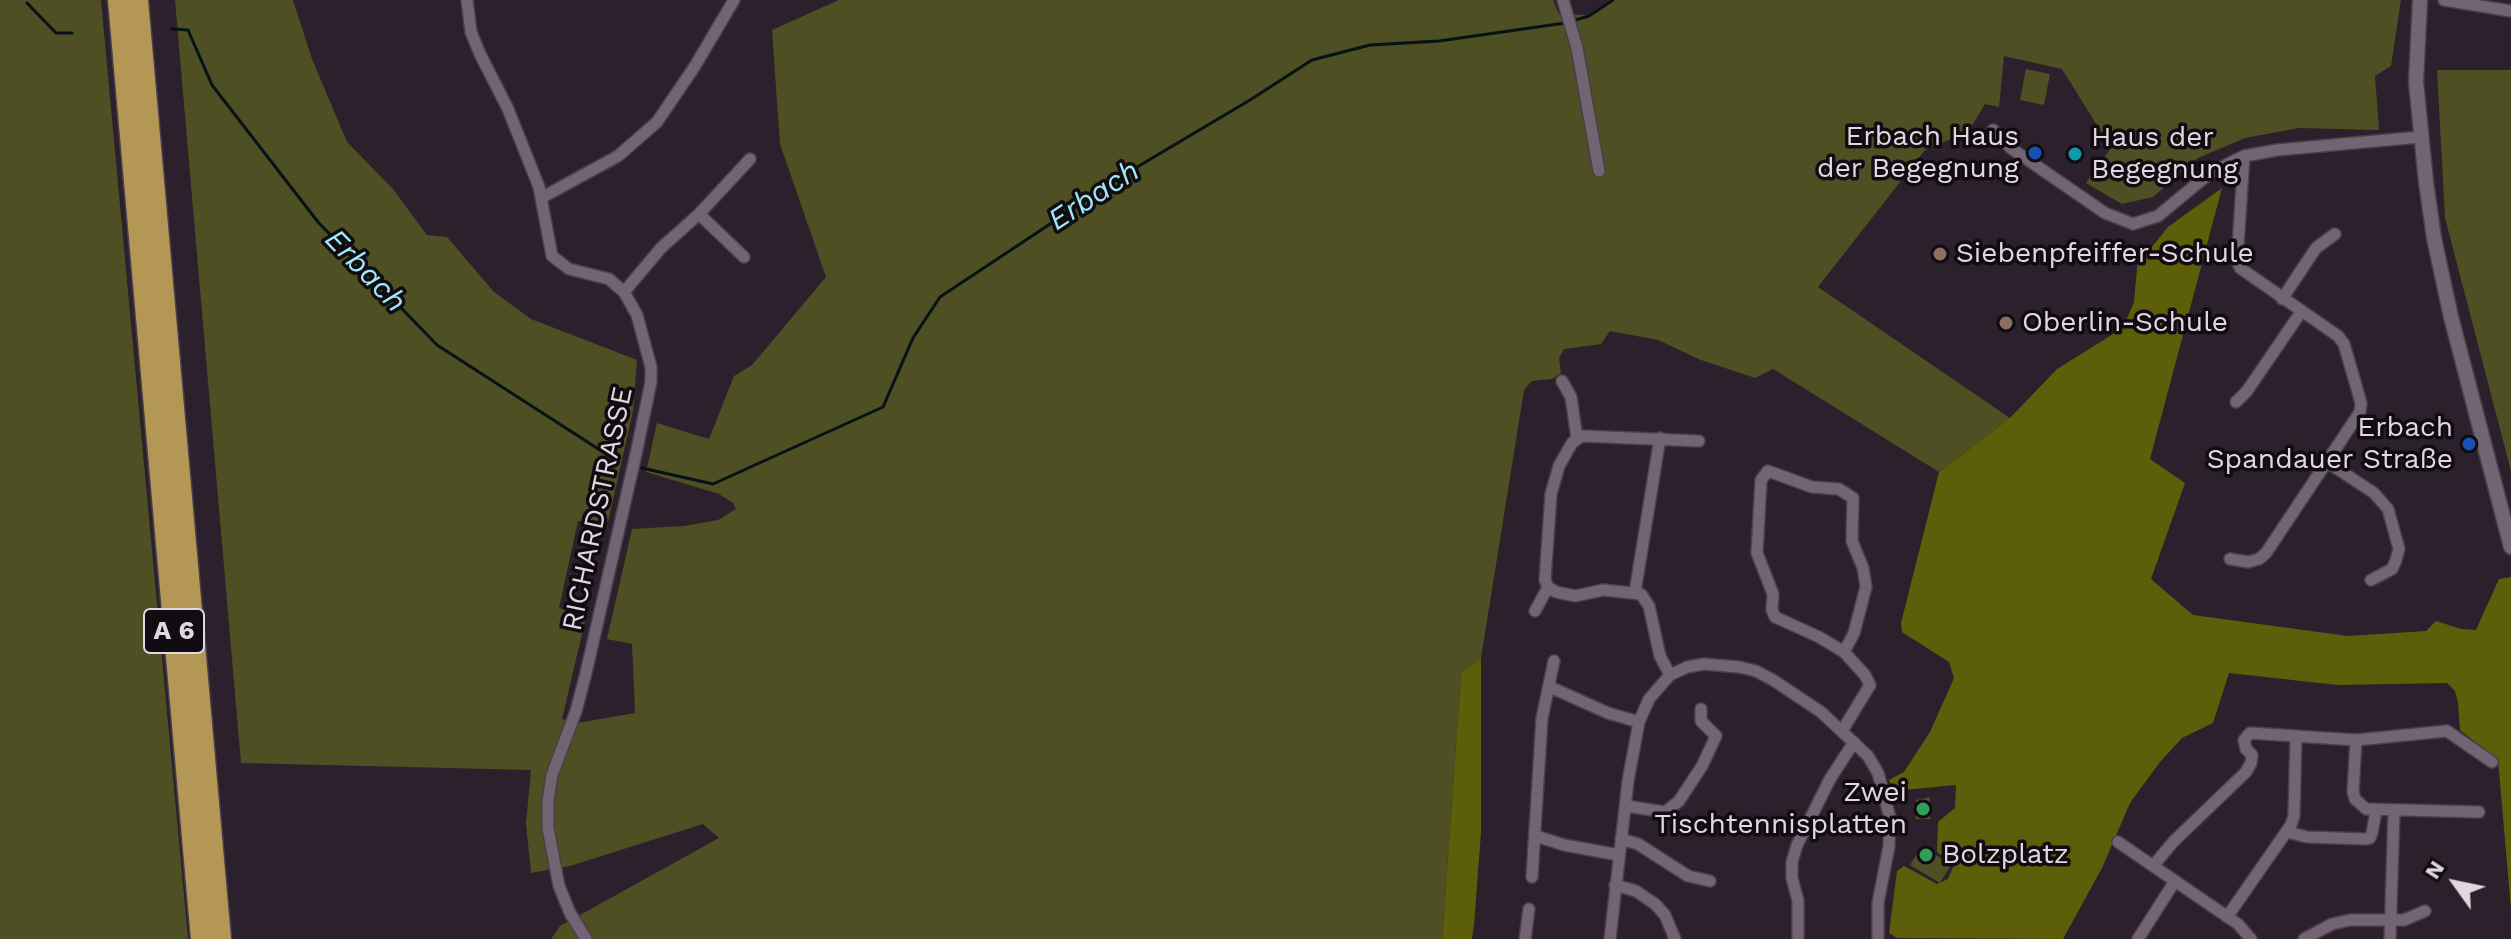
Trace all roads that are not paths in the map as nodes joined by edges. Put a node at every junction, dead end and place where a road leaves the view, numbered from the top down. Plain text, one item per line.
1 (118, 0) edge
2 (138, 0) edge
3 (467, 0) edge
4 (734, 0) edge
5 (1563, 0) edge
6 (2420, 0) edge
7 (2444, 0) edge
8 (2511, 11) edge
9 (1993, 130) dead end
10 (2420, 137) junction
11 (2244, 156) junction
12 (750, 159) dead end
13 (1599, 171) dead end
14 (541, 198) junction
15 (699, 214) junction
16 (2335, 234) dead end
17 (744, 257) dead end
18 (624, 292) junction
19 (2282, 299) junction
20 (2301, 312) junction
21 (1562, 381) dead end
22 (2236, 402) dead end
23 (1577, 438) junction
24 (1660, 438) junction
25 (1699, 441) dead end
26 (2327, 462) junction
27 (2508, 520) edge
28 (2511, 547) edge
29 (2230, 559) dead end
30 (2371, 580) dead end
31 (1548, 587) junction
32 (1635, 592) junction
33 (1535, 611) dead end
34 (1844, 652) junction
35 (1554, 661) dead end
36 (1670, 675) junction
37 (1550, 687) junction
38 (1701, 709) dead end
39 (1639, 722) junction
40 (1842, 731) junction
41 (2296, 736) junction
42 (2356, 740) junction
43 (1854, 742) junction
44 (2492, 762) dead end
45 (1626, 806) junction
46 (2376, 811) junction
47 (2394, 811) junction
48 (2479, 812) dead end
49 (2287, 832) junction
50 (1536, 836) junction
51 (1621, 839) junction
52 (2118, 842) dead end
53 (1619, 855) junction
54 (2153, 866) junction
55 (1532, 877) dead end
56 (1710, 881) dead end
57 (2175, 881) junction
58 (1615, 885) junction
59 (1529, 909) dead end
60 (2425, 911) dead end
61 (2227, 917) junction
62 (2391, 920) junction
63 (201, 939) edge
64 (221, 939) edge
65 (586, 939) edge
66 (1525, 939) edge
67 (1610, 939) edge
68 (1675, 939) edge
69 (1798, 939) edge
70 (1878, 939) edge
71 (2138, 939) edge
72 (2251, 939) edge
73 (2304, 939) edge
74 (2390, 939) edge

1 - 63 highway, A 6
2 - 64 highway, A 6
3 - 14 street
4 - 14 street
5 - 13 street
6 - 10 street
7 - 8 street
9 - 11 street
10 - 11 street
10 - 27 street
11 - 19 street
12 - 15 street
14 - 18 street
15 - 17 street
15 - 18 street
16 - 19 street
18 - 65 street, RICHARDSTRASSE
19 - 20 street
20 - 22 street
20 - 26 street
21 - 23 street
23 - 24 street
23 - 31 street
24 - 25 street
24 - 32 street
26 - 29 street
26 - 30 street
27 - 28 street
31 - 32 street
31 - 33 street
32 - 36 street
34 - 34 street
34 - 40 street
35 - 37 street
36 - 39 street
36 - 40 street
37 - 39 street
37 - 50 street
38 - 45 street
39 - 45 street
40 - 43 street
41 - 42 street
41 - 49 street
41 - 54 street
42 - 44 street
42 - 46 street
43 - 69 street
43 - 70 street
45 - 51 street
46 - 47 street
46 - 49 street
47 - 48 street
47 - 62 street
49 - 61 street
50 - 53 street
50 - 55 street
51 - 53 street
51 - 56 street
52 - 54 street
53 - 58 street
54 - 57 street
57 - 61 street
57 - 71 street
58 - 67 street
58 - 68 street
59 - 66 street
60 - 62 street
61 - 72 street
62 - 73 street
62 - 74 street

